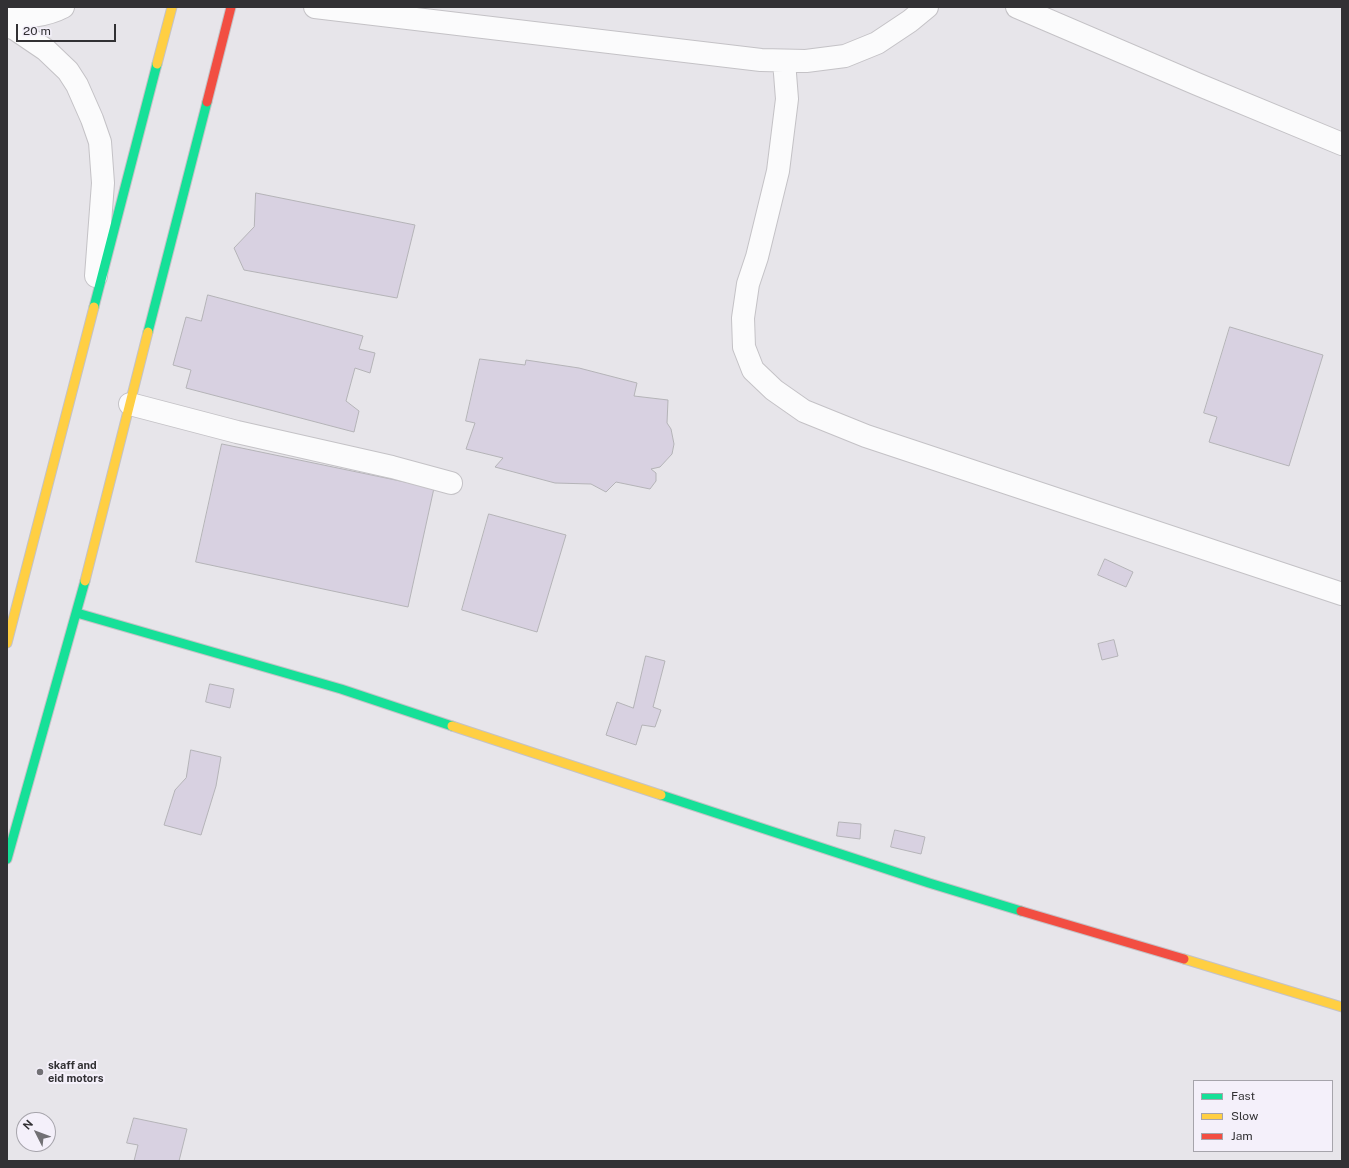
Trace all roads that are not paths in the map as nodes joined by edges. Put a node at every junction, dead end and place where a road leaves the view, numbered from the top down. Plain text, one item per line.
1 (63, 7) edge
2 (172, 7) edge
3 (231, 7) edge
4 (315, 7) edge
5 (927, 7) edge
6 (1018, 7) edge
7 (7, 18) edge
8 (7, 26) edge
9 (784, 61) junction
10 (1342, 144) edge
11 (94, 309) junction
12 (130, 404) junction
13 (451, 483) dead end
14 (1342, 594) edge
15 (77, 613) junction
16 (7, 643) edge
17 (7, 859) edge
18 (1342, 1007) edge

1 - 7 street
2 - 11 main road
3 - 12 main road
4 - 9 street
5 - 9 street
6 - 10 street
8 - 11 street
9 - 14 street
11 - 16 main road
12 - 13 street
12 - 15 main road
15 - 17 main road
15 - 18 main road

